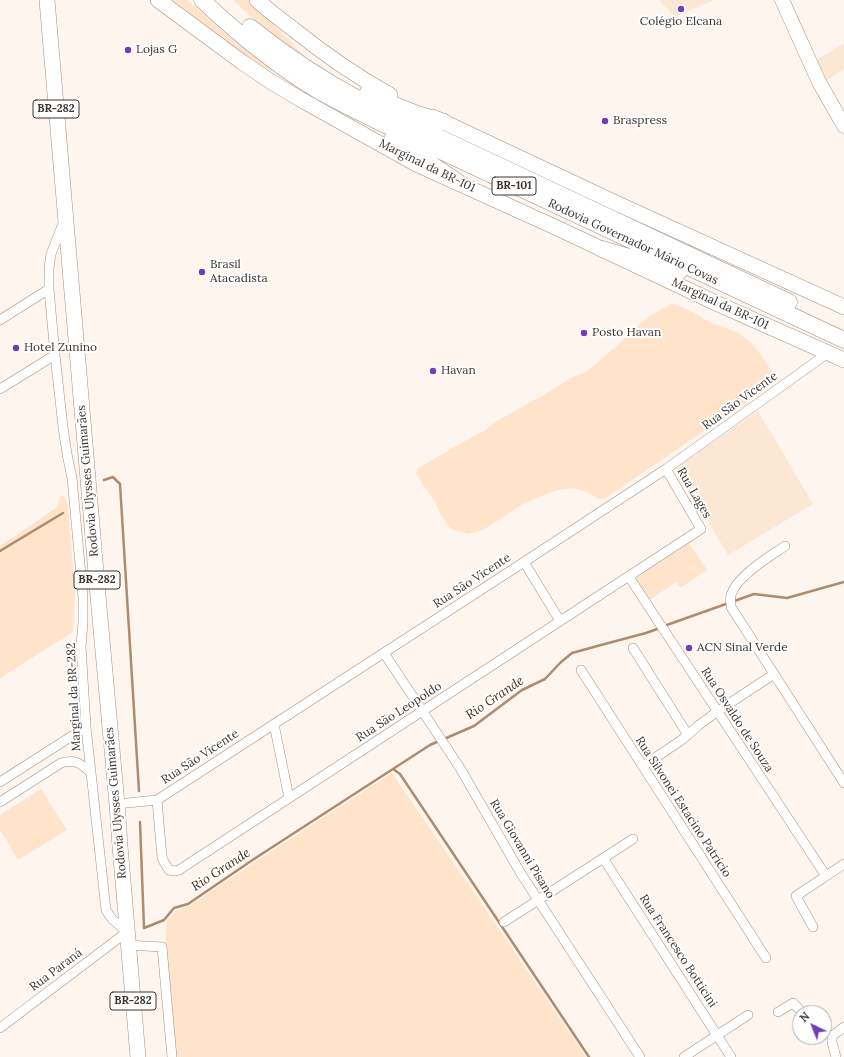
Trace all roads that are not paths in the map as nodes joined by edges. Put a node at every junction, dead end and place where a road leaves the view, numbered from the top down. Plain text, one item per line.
1 (158, 0) edge
2 (202, 0) edge
3 (218, 0) edge
4 (257, 0) edge
5 (782, 0) edge
6 (47, 1) edge
7 (287, 55) junction
8 (351, 108) junction
9 (444, 122) junction
10 (844, 126) edge
11 (458, 182) junction
12 (66, 216) junction
13 (602, 249) junction
14 (733, 288) junction
15 (49, 289) junction
16 (844, 307) edge
17 (0, 320) edge
18 (844, 328) edge
19 (844, 340) edge
20 (828, 353) junction
21 (55, 355) junction
22 (844, 360) edge
23 (0, 389) edge
24 (666, 469) junction
25 (701, 529) joint
26 (784, 546) dead end
27 (524, 562) junction
28 (628, 577) junction
29 (560, 621) junction
30 (633, 648) dead end
31 (384, 653) junction
32 (581, 670) dead end
33 (774, 674) junction
34 (423, 711) junction
35 (718, 712) junction
36 (274, 724) junction
37 (86, 727) junction
38 (688, 735) junction
39 (643, 766) junction
40 (90, 772) junction
41 (0, 782) edge
42 (844, 784) edge
43 (289, 798) junction
44 (157, 800) junction
45 (0, 802) edge
46 (117, 804) junction
47 (633, 839) dead end
48 (604, 858) junction
49 (844, 864) edge
50 (826, 876) junction
51 (538, 900) junction
52 (504, 922) dead end
53 (813, 926) dead end
54 (128, 938) junction
55 (766, 958) dead end
56 (795, 1005) edge
57 (778, 1012) dead end
58 (748, 1015) dead end
59 (844, 1027) edge
60 (0, 1028) edge
61 (832, 1032) edge
62 (717, 1035) junction
63 (832, 1042) edge
64 (138, 1057) edge
65 (172, 1057) edge
66 (640, 1057) edge
67 (684, 1057) edge
68 (731, 1057) edge
69 (836, 1057) edge

1 - 11 highway, Marginal da BR-101
2 - 8 highway, Rodovia Governador Mário Covas / BR-101
3 - 7 highway, Rodovia Governador Mário Covas / BR-101
4 - 9 highway
5 - 10 main road
6 - 12 highway, Rodovia Ulysses Guimarães / BR-282
7 - 9 highway
7 - 18 highway, Rodovia Governador Mário Covas / BR-101
8 - 11 highway
8 - 14 highway, Rodovia Governador Mário Covas / BR-101
9 - 16 highway
11 - 13 highway, Marginal da BR-101
12 - 15 street, Marginal da BR-282
12 - 46 highway, Rodovia Ulysses Guimarães / BR-282
13 - 14 highway
13 - 20 highway, Marginal da BR-101
14 - 19 highway, Rodovia Governador Mário Covas / BR-101
15 - 17 street
15 - 21 street, Marginal da BR-282
20 - 22 highway, Marginal da BR-101
20 - 24 street, Rua São Vicente
21 - 23 street
21 - 37 street, Marginal da BR-282
24 - 25 street, Rua Lages
24 - 27 street, Rua São Vicente
25 - 28 street, Rua São Leopoldo
26 - 33 street
27 - 29 street
27 - 31 street, Rua São Vicente
28 - 29 street, Rua São Leopoldo
28 - 35 street, Rua Osvaldo de Souza
29 - 34 street, Rua São Leopoldo
30 - 38 street
31 - 34 street, Rua Giovanni Pisano
31 - 36 street, Rua São Vicente
32 - 39 street, Rua Silvonei Estacino Patrício
33 - 35 street
33 - 42 street
34 - 43 street, Rua São Leopoldo
34 - 51 street, Rua Giovanni Pisano
35 - 38 street
35 - 50 street, Rua Osvaldo de Souza
36 - 43 street
36 - 44 street, Rua São Vicente
37 - 40 street, Marginal da BR-282
37 - 41 street
38 - 39 street
39 - 55 street, Rua Silvonei Estacino Patrício
40 - 45 street
40 - 54 street, Marginal da BR-282
43 - 44 street, Rua São Leopoldo
44 - 46 street, Rua São Vicente
46 - 54 highway, Rodovia Ulysses Guimarães / BR-282
47 - 48 street
48 - 51 street
48 - 62 street, Rua Francesco Botticini
49 - 50 street
50 - 53 street
51 - 52 street
51 - 66 street, Rua Giovanni Pisano
54 - 60 street, Rua Paraná
54 - 64 highway, Rodovia Ulysses Guimarães / BR-282
54 - 65 street
56 - 57 street
58 - 62 street
59 - 61 street
62 - 67 street
62 - 68 street, Rua Francesco Botticini
63 - 69 street

